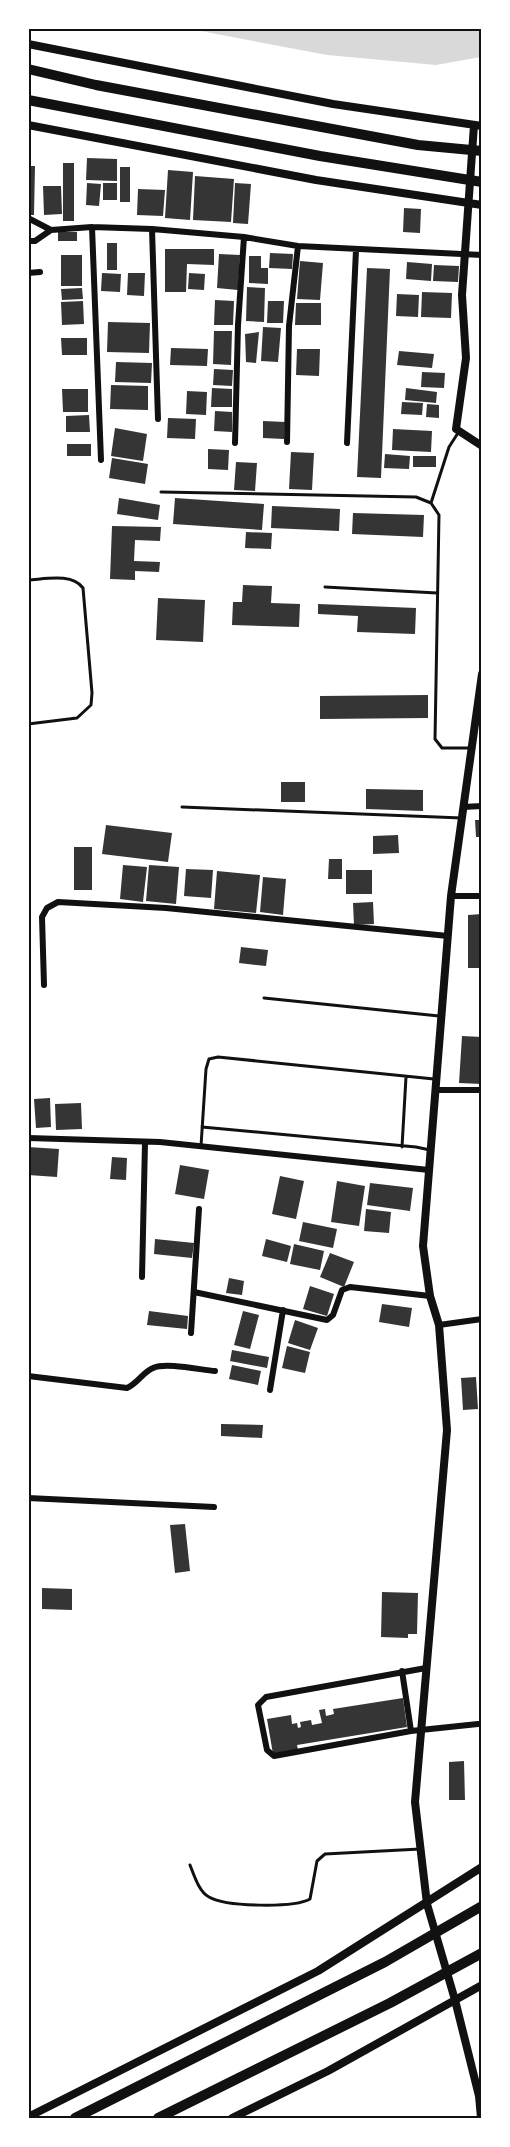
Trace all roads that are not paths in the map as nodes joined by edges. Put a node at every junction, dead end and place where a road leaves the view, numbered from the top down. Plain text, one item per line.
1 (28, 44) edge
2 (28, 69) edge
3 (28, 100) edge
4 (28, 125) edge
5 (478, 126) edge
6 (477, 150) edge
7 (470, 181) junction
8 (482, 182) edge
9 (468, 204) junction
10 (482, 205) edge
11 (28, 218) edge
12 (92, 227) junction
13 (152, 229) junction
14 (51, 230) junction
15 (244, 237) junction
16 (28, 241) edge
17 (298, 246) junction
18 (356, 250) junction
19 (465, 255) junction
20 (482, 255) edge
21 (40, 272) dead end
22 (28, 273) edge
23 (158, 419) dead end
24 (458, 433) junction
25 (236, 442) dead end
26 (286, 442) dead end
27 (346, 442) dead end
28 (482, 446) edge
29 (101, 460) dead end
30 (161, 492) dead end
31 (431, 503) junction
32 (28, 580) edge
33 (325, 587) dead end
34 (437, 593) junction
35 (482, 674) edge
36 (28, 724) edge
37 (471, 748) junction
38 (482, 806) edge
39 (182, 807) dead end
40 (464, 807) junction
41 (462, 818) junction
42 (451, 896) junction
43 (482, 896) edge
44 (448, 936) junction
45 (44, 986) dead end
46 (264, 998) dead end
47 (441, 1016) junction
48 (406, 1077) junction
49 (436, 1079) junction
50 (435, 1090) junction
51 (482, 1090) edge
52 (202, 1127) junction
53 (28, 1138) edge
54 (145, 1143) junction
55 (201, 1146) junction
56 (402, 1147) junction
57 (430, 1151) junction
58 (429, 1170) junction
59 (199, 1209) dead end
60 (142, 1277) dead end
61 (194, 1292) junction
62 (430, 1296) junction
63 (283, 1310) junction
64 (482, 1319) edge
65 (439, 1325) junction
66 (191, 1333) dead end
67 (215, 1371) dead end
68 (28, 1376) edge
69 (270, 1390) dead end
70 (28, 1498) edge
71 (214, 1507) dead end
72 (426, 1668) junction
73 (402, 1671) junction
74 (478, 1724) dead end
75 (423, 1729) junction
76 (411, 1731) junction
77 (420, 1849) junction
78 (190, 1865) dead end
79 (482, 1867) edge
80 (427, 1904) junction
81 (482, 1906) edge
82 (481, 1953) edge
83 (482, 1985) edge
84 (455, 2000) junction
85 (28, 2117) edge
86 (75, 2118) edge
87 (158, 2118) edge
88 (232, 2118) edge
89 (481, 2118) edge

1 - 5 street
2 - 6 highway
3 - 7 highway
4 - 9 street
5 - 6 street
6 - 7 street
7 - 8 highway
7 - 9 street
9 - 10 street
9 - 19 street
11 - 14 street
12 - 13 street
12 - 14 street
12 - 29 street
13 - 15 street
13 - 23 street
14 - 16 street
15 - 17 street
15 - 25 street
17 - 18 street
17 - 26 street
18 - 19 street
18 - 27 street
19 - 20 street
19 - 24 street
21 - 22 street
24 - 28 street
24 - 31 lane
30 - 31 lane
31 - 34 lane
32 - 36 lane
33 - 34 lane
34 - 37 lane
35 - 37 street
37 - 40 street
38 - 40 street
39 - 41 lane
40 - 41 street
41 - 42 street
42 - 43 street
42 - 44 street
44 - 45 street
44 - 47 street
46 - 47 lane
47 - 49 street
48 - 49 lane
48 - 52 lane
48 - 56 lane
49 - 50 street
50 - 51 street
50 - 57 street
52 - 55 lane
52 - 56 lane
53 - 54 street
54 - 55 street
54 - 60 street
55 - 58 street
56 - 57 lane
57 - 58 street
58 - 62 street
59 - 61 street
61 - 63 street
61 - 66 street
62 - 63 street
62 - 65 street
63 - 69 street
64 - 65 street
65 - 72 street
67 - 68 street
70 - 71 street
72 - 73 street
72 - 75 street
73 - 76 street
73 - 76 street
74 - 75 street
75 - 76 street
75 - 77 street
77 - 78 lane
77 - 80 street
79 - 80 street
80 - 84 street
80 - 85 street
81 - 86 highway
82 - 87 highway
83 - 84 street
84 - 88 street
84 - 89 street

